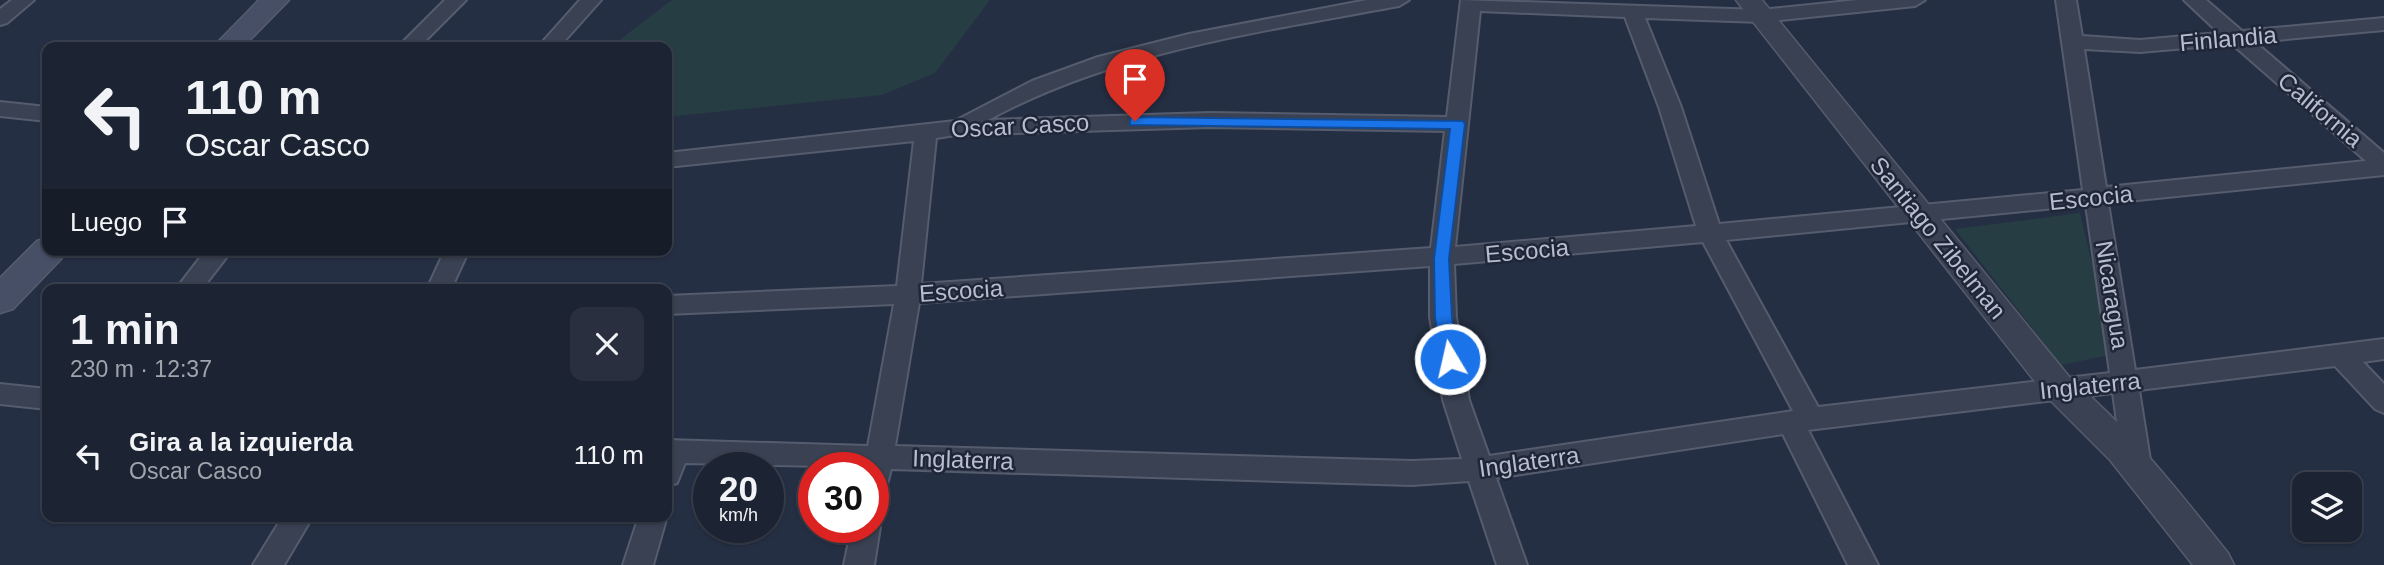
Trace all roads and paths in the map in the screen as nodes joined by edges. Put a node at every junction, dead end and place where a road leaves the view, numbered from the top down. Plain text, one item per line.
1 (24, 0) edge
2 (275, 0) edge
3 (297, 0) edge
4 (456, 0) edge
5 (591, 0) edge
6 (1399, 0) edge
7 (1915, 0) edge
8 (2066, 0) edge
9 (2194, 0) edge
10 (1471, 2) edge
11 (1371, 3) edge
12 (1755, 8) edge
13 (1633, 11) junction
14 (0, 19) edge
15 (2384, 24) edge
16 (2237, 39) junction
17 (232, 42) edge
18 (255, 42) edge
19 (413, 42) edge
20 (553, 42) edge
21 (2072, 42) junction
22 (0, 109) edge
23 (42, 113) edge
24 (1458, 124) junction
25 (956, 128) junction
26 (926, 133) junction
27 (672, 159) edge
28 (2384, 166) edge
29 (2097, 197) junction
30 (1920, 216) junction
31 (42, 230) edge
32 (1711, 235) junction
33 (43, 256) edge
34 (215, 256) edge
35 (454, 256) edge
36 (1442, 259) junction
37 (0, 272) edge
38 (191, 284) edge
39 (441, 284) edge
40 (908, 294) junction
41 (0, 300) edge
42 (672, 305) edge
43 (2384, 349) edge
44 (2341, 355) junction
45 (2126, 383) junction
46 (2059, 388) junction
47 (0, 394) edge
48 (42, 398) edge
49 (2384, 402) edge
50 (1800, 420) junction
51 (881, 452) edge
52 (798, 458) edge
53 (889, 458) edge
54 (672, 459) edge
55 (2137, 466) junction
56 (1478, 471) junction
57 (295, 522) edge
58 (651, 522) edge
59 (863, 543) edge
60 (268, 565) edge
61 (638, 565) edge
62 (859, 565) edge
63 (1512, 565) edge
64 (1863, 565) edge
65 (2215, 565) edge

1 - 14 street
2 - 17 main road
3 - 18 main road
4 - 19 street
5 - 20 street
6 - 11 street
7 - 12 street
8 - 21 street, Nicaragua
9 - 16 street, California
10 - 13 street
10 - 24 street
11 - 25 street
12 - 13 street
12 - 30 street, Santiago Zibelman
13 - 32 street
15 - 16 street, Finlandia
16 - 21 street, Finlandia
16 - 28 street, California
21 - 29 street, Nicaragua
22 - 23 street
24 - 25 street, Oscar Casco
24 - 36 street
25 - 26 street, Oscar Casco
26 - 27 street, Oscar Casco
26 - 40 street
28 - 29 street, Escocia
29 - 30 street, Escocia
29 - 45 street, Nicaragua
30 - 32 street, Escocia
30 - 46 street, Santiago Zibelman
31 - 37 main road
32 - 36 street, Escocia
32 - 50 street
33 - 41 main road
34 - 38 street
35 - 39 street
36 - 40 street, Escocia
36 - 56 street
40 - 42 street, Escocia
40 - 51 street
43 - 44 street, Inglaterra
44 - 45 street, Inglaterra
44 - 49 street
45 - 46 street, Inglaterra
45 - 55 street, Nicaragua
46 - 50 street, Inglaterra
46 - 55 street, Santiago Zibelman
47 - 48 street
50 - 56 street, Inglaterra
50 - 64 street
52 - 54 street, Inglaterra
53 - 56 street, Inglaterra
55 - 65 street
56 - 63 street
57 - 60 street
58 - 61 street
59 - 62 street

